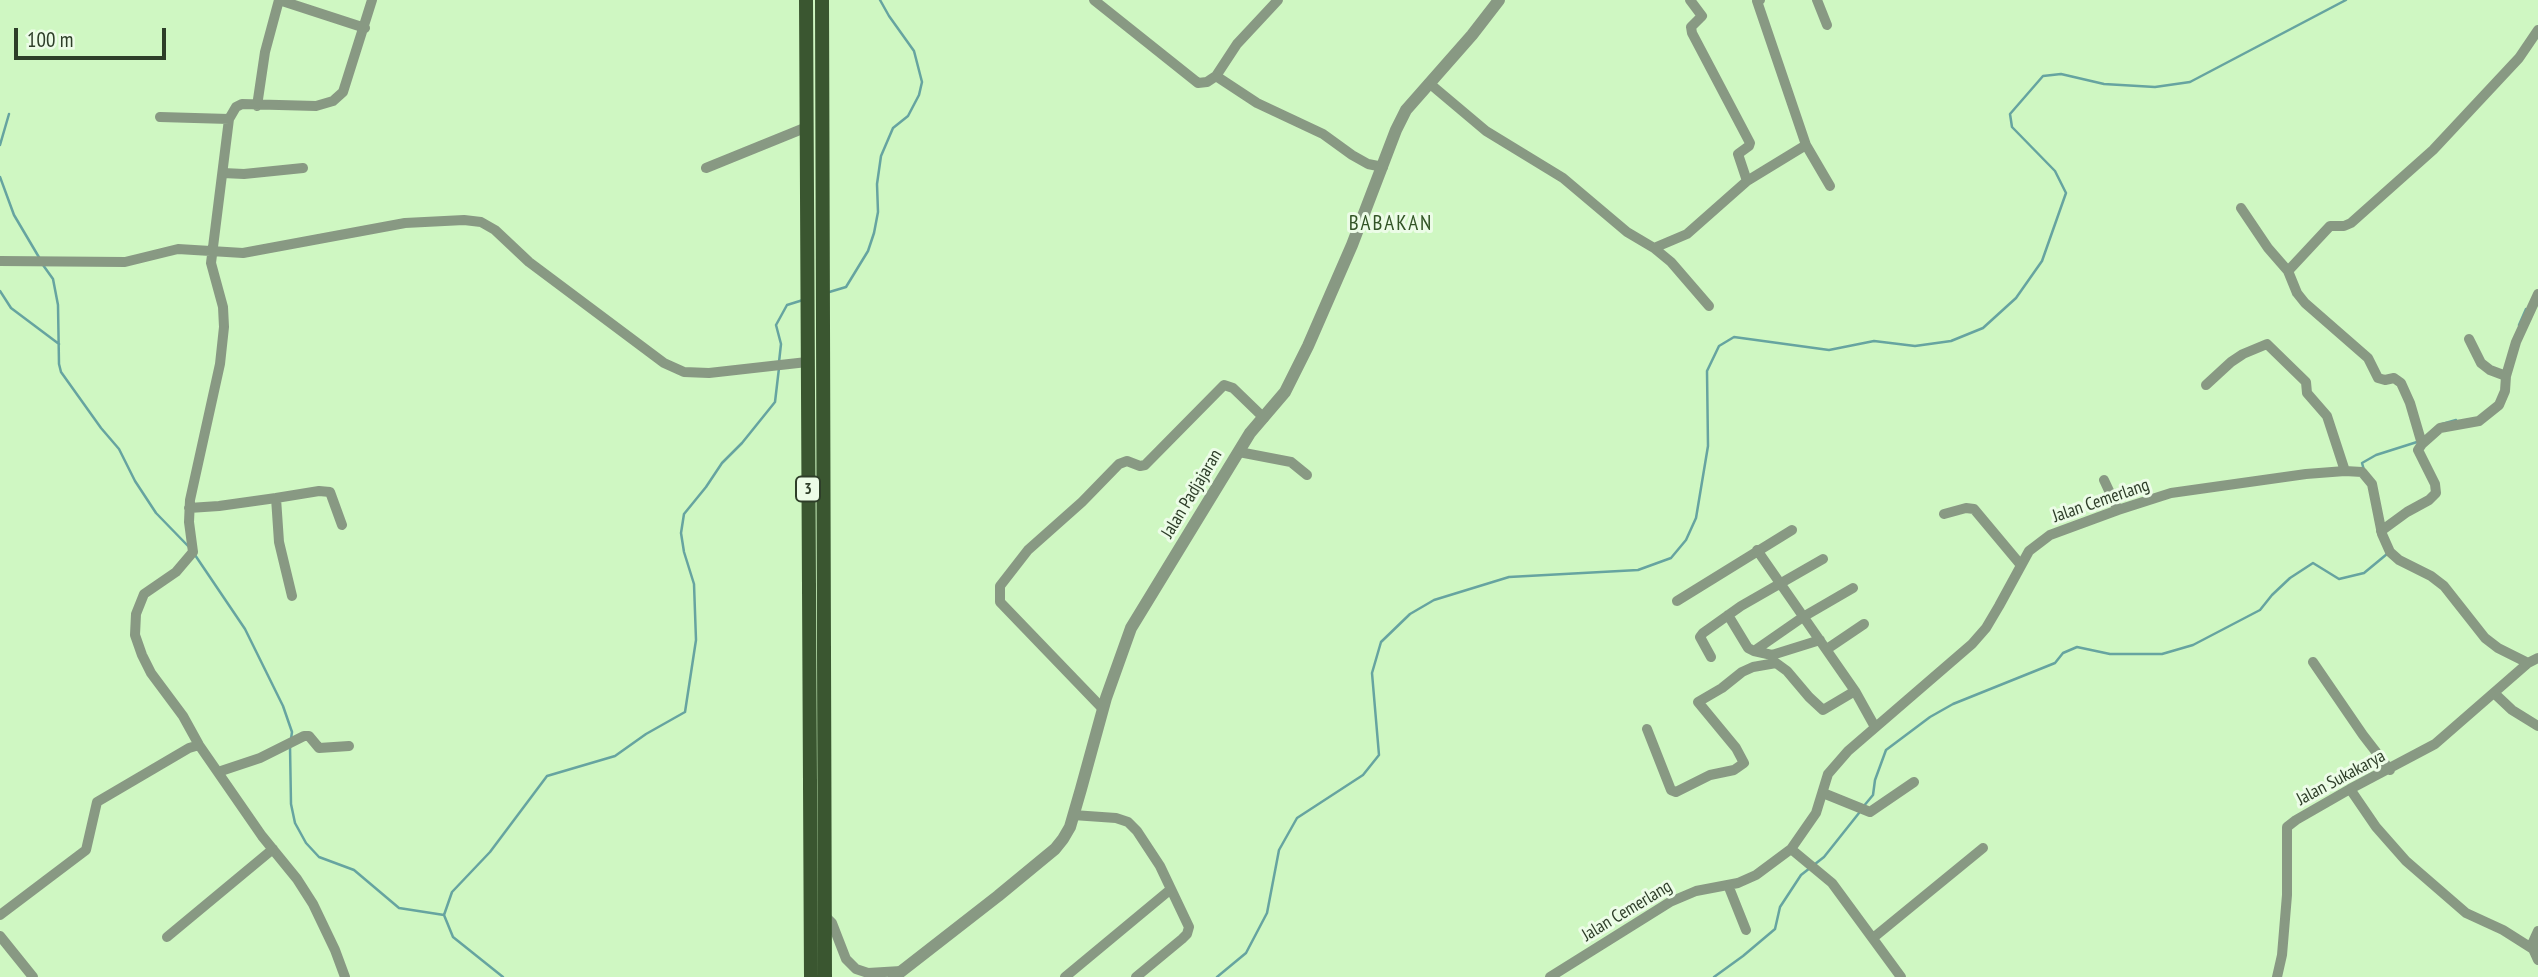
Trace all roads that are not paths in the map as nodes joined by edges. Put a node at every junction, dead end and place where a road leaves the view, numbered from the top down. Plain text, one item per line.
1 (279, 0) edge
2 (372, 0) edge
3 (806, 0) edge
4 (822, 0) edge
5 (1094, 0) edge
6 (1278, 0) edge
7 (1499, 0) edge
8 (1690, 0) edge
9 (1758, 0) edge
10 (1817, 0) edge
11 (1827, 25) dead end
12 (365, 28) junction
13 (2538, 30) edge
14 (1216, 76) junction
15 (1429, 83) junction
16 (257, 106) junction
17 (160, 117) dead end
18 (229, 119) junction
19 (807, 127) junction
20 (1806, 145) junction
21 (1382, 167) junction
22 (303, 168) dead end
23 (706, 168) dead end
24 (223, 173) junction
25 (1747, 181) junction
26 (1830, 186) dead end
27 (2241, 208) dead end
28 (1654, 248) junction
29 (212, 253) junction
30 (0, 261) edge
31 (2288, 271) junction
32 (2538, 294) edge
33 (1709, 306) dead end
34 (2469, 339) dead end
35 (807, 362) junction
36 (2506, 376) junction
37 (2206, 385) dead end
38 (1264, 418) junction
39 (2422, 444) junction
40 (1239, 452) junction
41 (2345, 471) junction
42 (1307, 475) dead end
43 (2104, 480) dead end
44 (276, 498) junction
45 (189, 508) junction
46 (2118, 510) junction
47 (1944, 514) dead end
48 (342, 525) dead end
49 (1792, 530) dead end
50 (2381, 531) junction
51 (1757, 550) junction
52 (1822, 559) dead end
53 (2020, 564) junction
54 (1779, 582) junction
55 (1853, 588) dead end
56 (292, 596) dead end
57 (1677, 601) dead end
58 (1728, 615) junction
59 (1803, 617) junction
60 (1864, 624) dead end
61 (1820, 640) junction
62 (1827, 649) junction
63 (1754, 651) junction
64 (1711, 657) dead end
65 (2538, 658) edge
66 (2313, 662) dead end
67 (2528, 663) junction
68 (1856, 691) junction
69 (2494, 693) junction
70 (1103, 709) junction
71 (2538, 726) edge
72 (1875, 727) junction
73 (1647, 729) dead end
74 (200, 745) junction
75 (349, 746) dead end
76 (2390, 769) junction
77 (218, 772) junction
78 (1914, 782) dead end
79 (2350, 789) junction
80 (1823, 793) junction
81 (1073, 816) junction
82 (1983, 848) dead end
83 (273, 849) junction
84 (1791, 849) junction
85 (817, 851) junction
86 (1728, 885) junction
87 (1171, 889) junction
88 (0, 915) edge
89 (824, 915) junction
90 (1745, 930) dead end
91 (2538, 931) edge
92 (0, 936) edge
93 (167, 937) dead end
94 (1873, 938) junction
95 (2533, 949) junction
96 (2538, 960) edge
97 (898, 974) edge
98 (823, 976) edge
99 (33, 977) edge
100 (345, 977) edge
101 (1065, 977) edge
102 (1136, 977) edge
103 (1550, 977) edge
104 (1901, 977) edge
105 (2277, 977) edge

1 - 12 street
1 - 16 street
2 - 12 street
3 - 19 main road, 3
4 - 85 main road, 3
5 - 14 street
6 - 14 street
7 - 15 street, Jalan Padjajaran
8 - 25 street
9 - 20 street
10 - 11 street
12 - 16 street
13 - 31 street
14 - 21 street
15 - 21 street, Jalan Padjajaran
15 - 28 street
16 - 18 street
17 - 18 street
18 - 24 street
19 - 23 street
19 - 35 main road, 3
20 - 25 street
20 - 26 street
21 - 38 street, Jalan Padjajaran
22 - 24 street
24 - 29 street
25 - 28 street
27 - 31 street
28 - 33 street
29 - 30 street
29 - 35 street
29 - 45 street
31 - 39 street
32 - 36 street
34 - 36 street
35 - 85 main road, 3
36 - 39 street
37 - 41 street
38 - 40 street, Jalan Padjajaran
38 - 70 street
39 - 50 street
40 - 42 street
40 - 70 street, Jalan Padjajaran
41 - 46 street, Jalan Cemerlang
41 - 50 street
43 - 46 street
44 - 45 street
44 - 48 street
44 - 56 street
45 - 74 street
46 - 53 street, Jalan Cemerlang
47 - 53 street
49 - 51 street
50 - 67 street
51 - 54 street
51 - 57 street
52 - 54 street
53 - 72 street, Jalan Cemerlang
54 - 58 street
54 - 59 street
55 - 59 street
58 - 63 street
58 - 64 street
59 - 61 street
59 - 63 street
60 - 62 street
61 - 62 street
61 - 63 street
62 - 68 street
65 - 67 street
66 - 76 street
67 - 69 street, Jalan Sukakarya
68 - 72 street
68 - 73 street
69 - 71 street
69 - 76 street, Jalan Sukakarya
70 - 81 street, Jalan Padjajaran
72 - 80 street, Jalan Cemerlang
74 - 77 street
74 - 88 street
75 - 77 street
76 - 79 street, Jalan Sukakarya
77 - 83 street
78 - 80 street
79 - 95 street
79 - 105 street, Jalan Sukakarya
80 - 84 street, Jalan Cemerlang
81 - 87 street
81 - 97 street, Jalan Padjajaran
82 - 94 street
83 - 93 street
83 - 100 street
84 - 86 street, Jalan Cemerlang
84 - 94 street
85 - 89 main road, 3
85 - 98 main road, 3
86 - 90 street
86 - 103 street, Jalan Cemerlang
87 - 101 street
87 - 102 street
89 - 97 street
89 - 98 main road, 3
91 - 95 street
92 - 99 street
94 - 104 street
95 - 96 street

